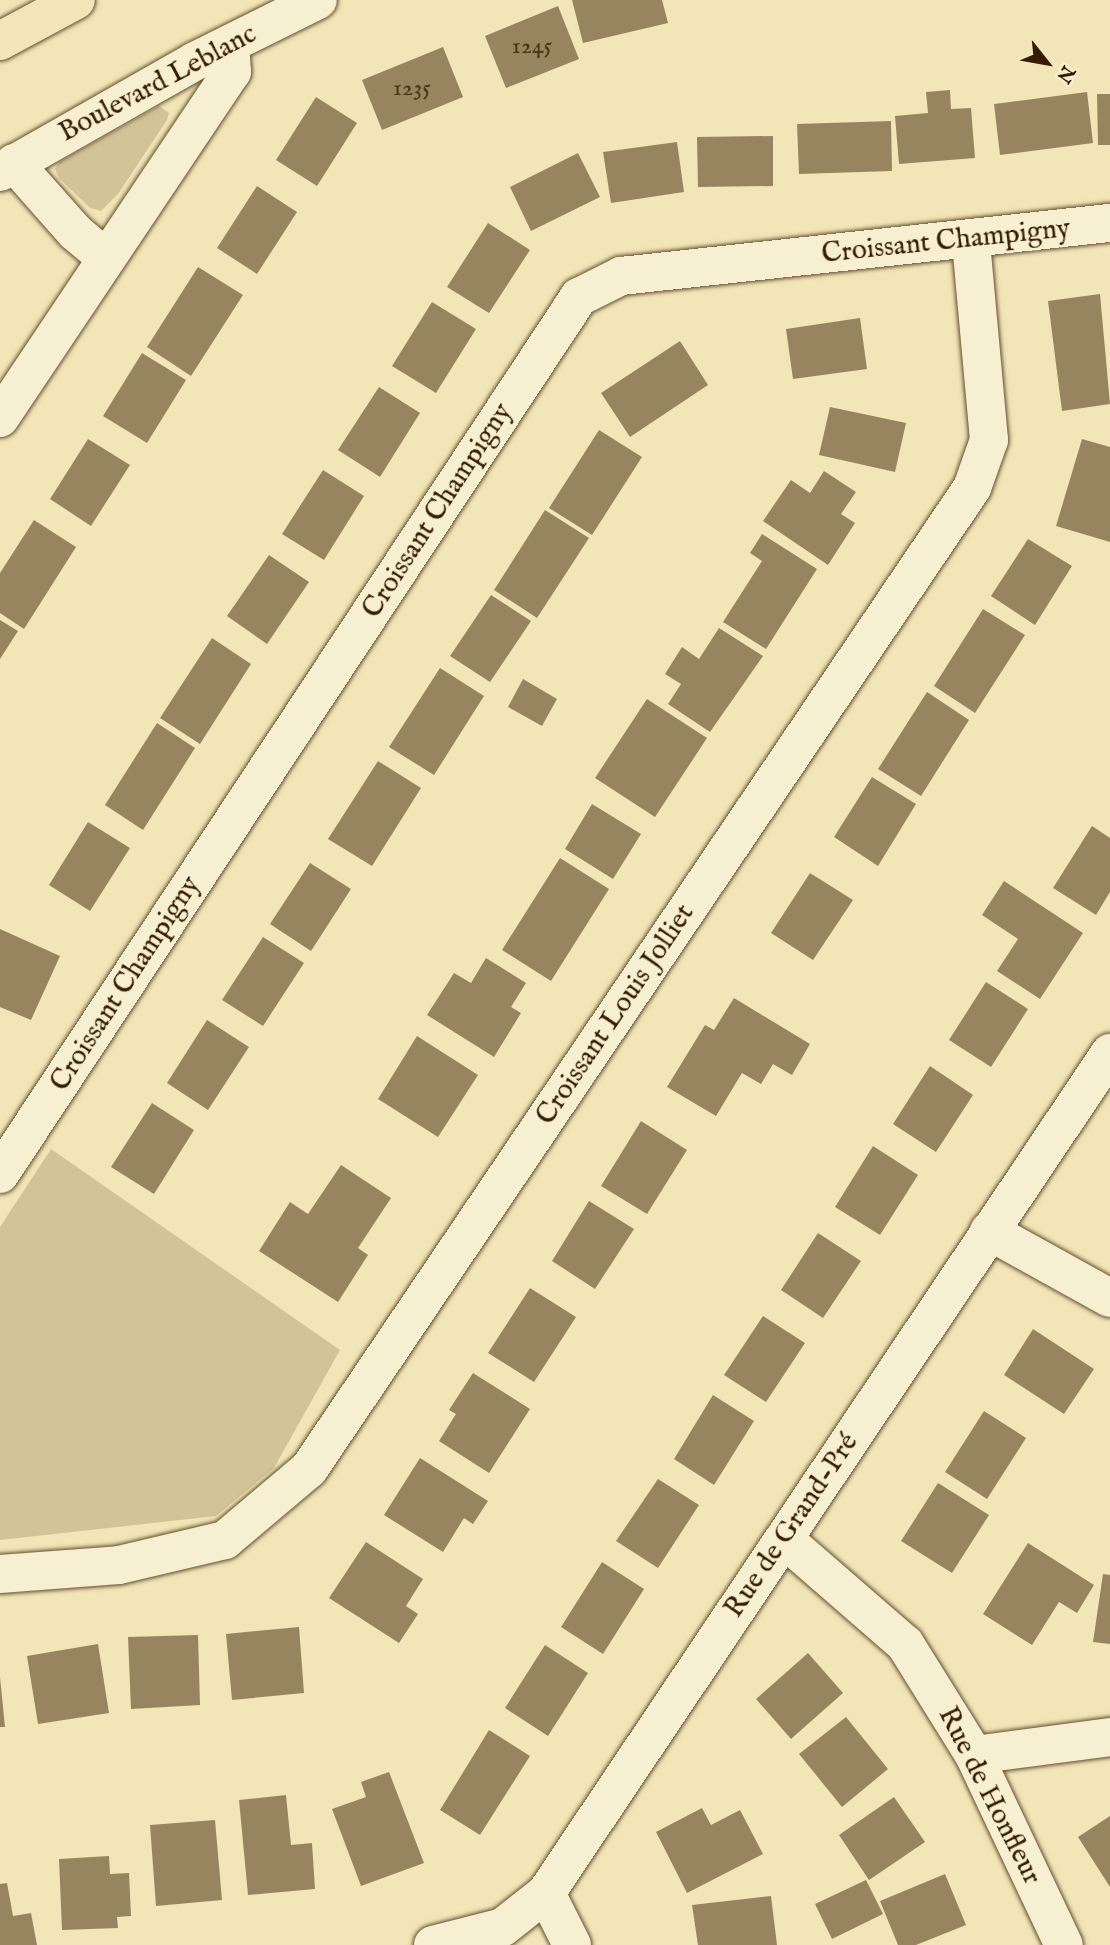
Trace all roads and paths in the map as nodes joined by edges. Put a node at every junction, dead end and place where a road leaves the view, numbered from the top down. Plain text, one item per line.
1 (318, 0) edge
2 (63, 7) edge
3 (0, 40) edge
4 (230, 44) junction
5 (0, 54) edge
6 (7, 167) edge
7 (1110, 223) edge
8 (971, 241) junction
9 (106, 258) junction
10 (0, 418) edge
11 (1110, 1053) edge
12 (0, 1174) edge
13 (989, 1231) junction
14 (1110, 1298) edge
15 (784, 1539) junction
16 (0, 1574) edge
17 (1110, 1737) edge
18 (974, 1755) junction
19 (546, 1893) junction
20 (432, 1945) edge
21 (572, 1945) edge
22 (1064, 1945) edge

1 - 4 street, Boulevard Leblanc
2 - 3 highway
2 - 5 highway
4 - 6 street, Boulevard Leblanc
4 - 9 street
6 - 9 street
7 - 8 street, Croissant Champigny
8 - 12 street, Croissant Champigny
8 - 16 street, Croissant Louis Jolliet
9 - 10 street
11 - 13 street, Rue de Grand-Pré
13 - 14 street
13 - 15 street, Rue de Grand-Pré
15 - 18 street, Rue de Honfleur
15 - 19 street, Rue de Grand-Pré
17 - 18 street
18 - 22 street, Rue de Honfleur
19 - 20 street, Rue de Grand-Pré
19 - 21 street

